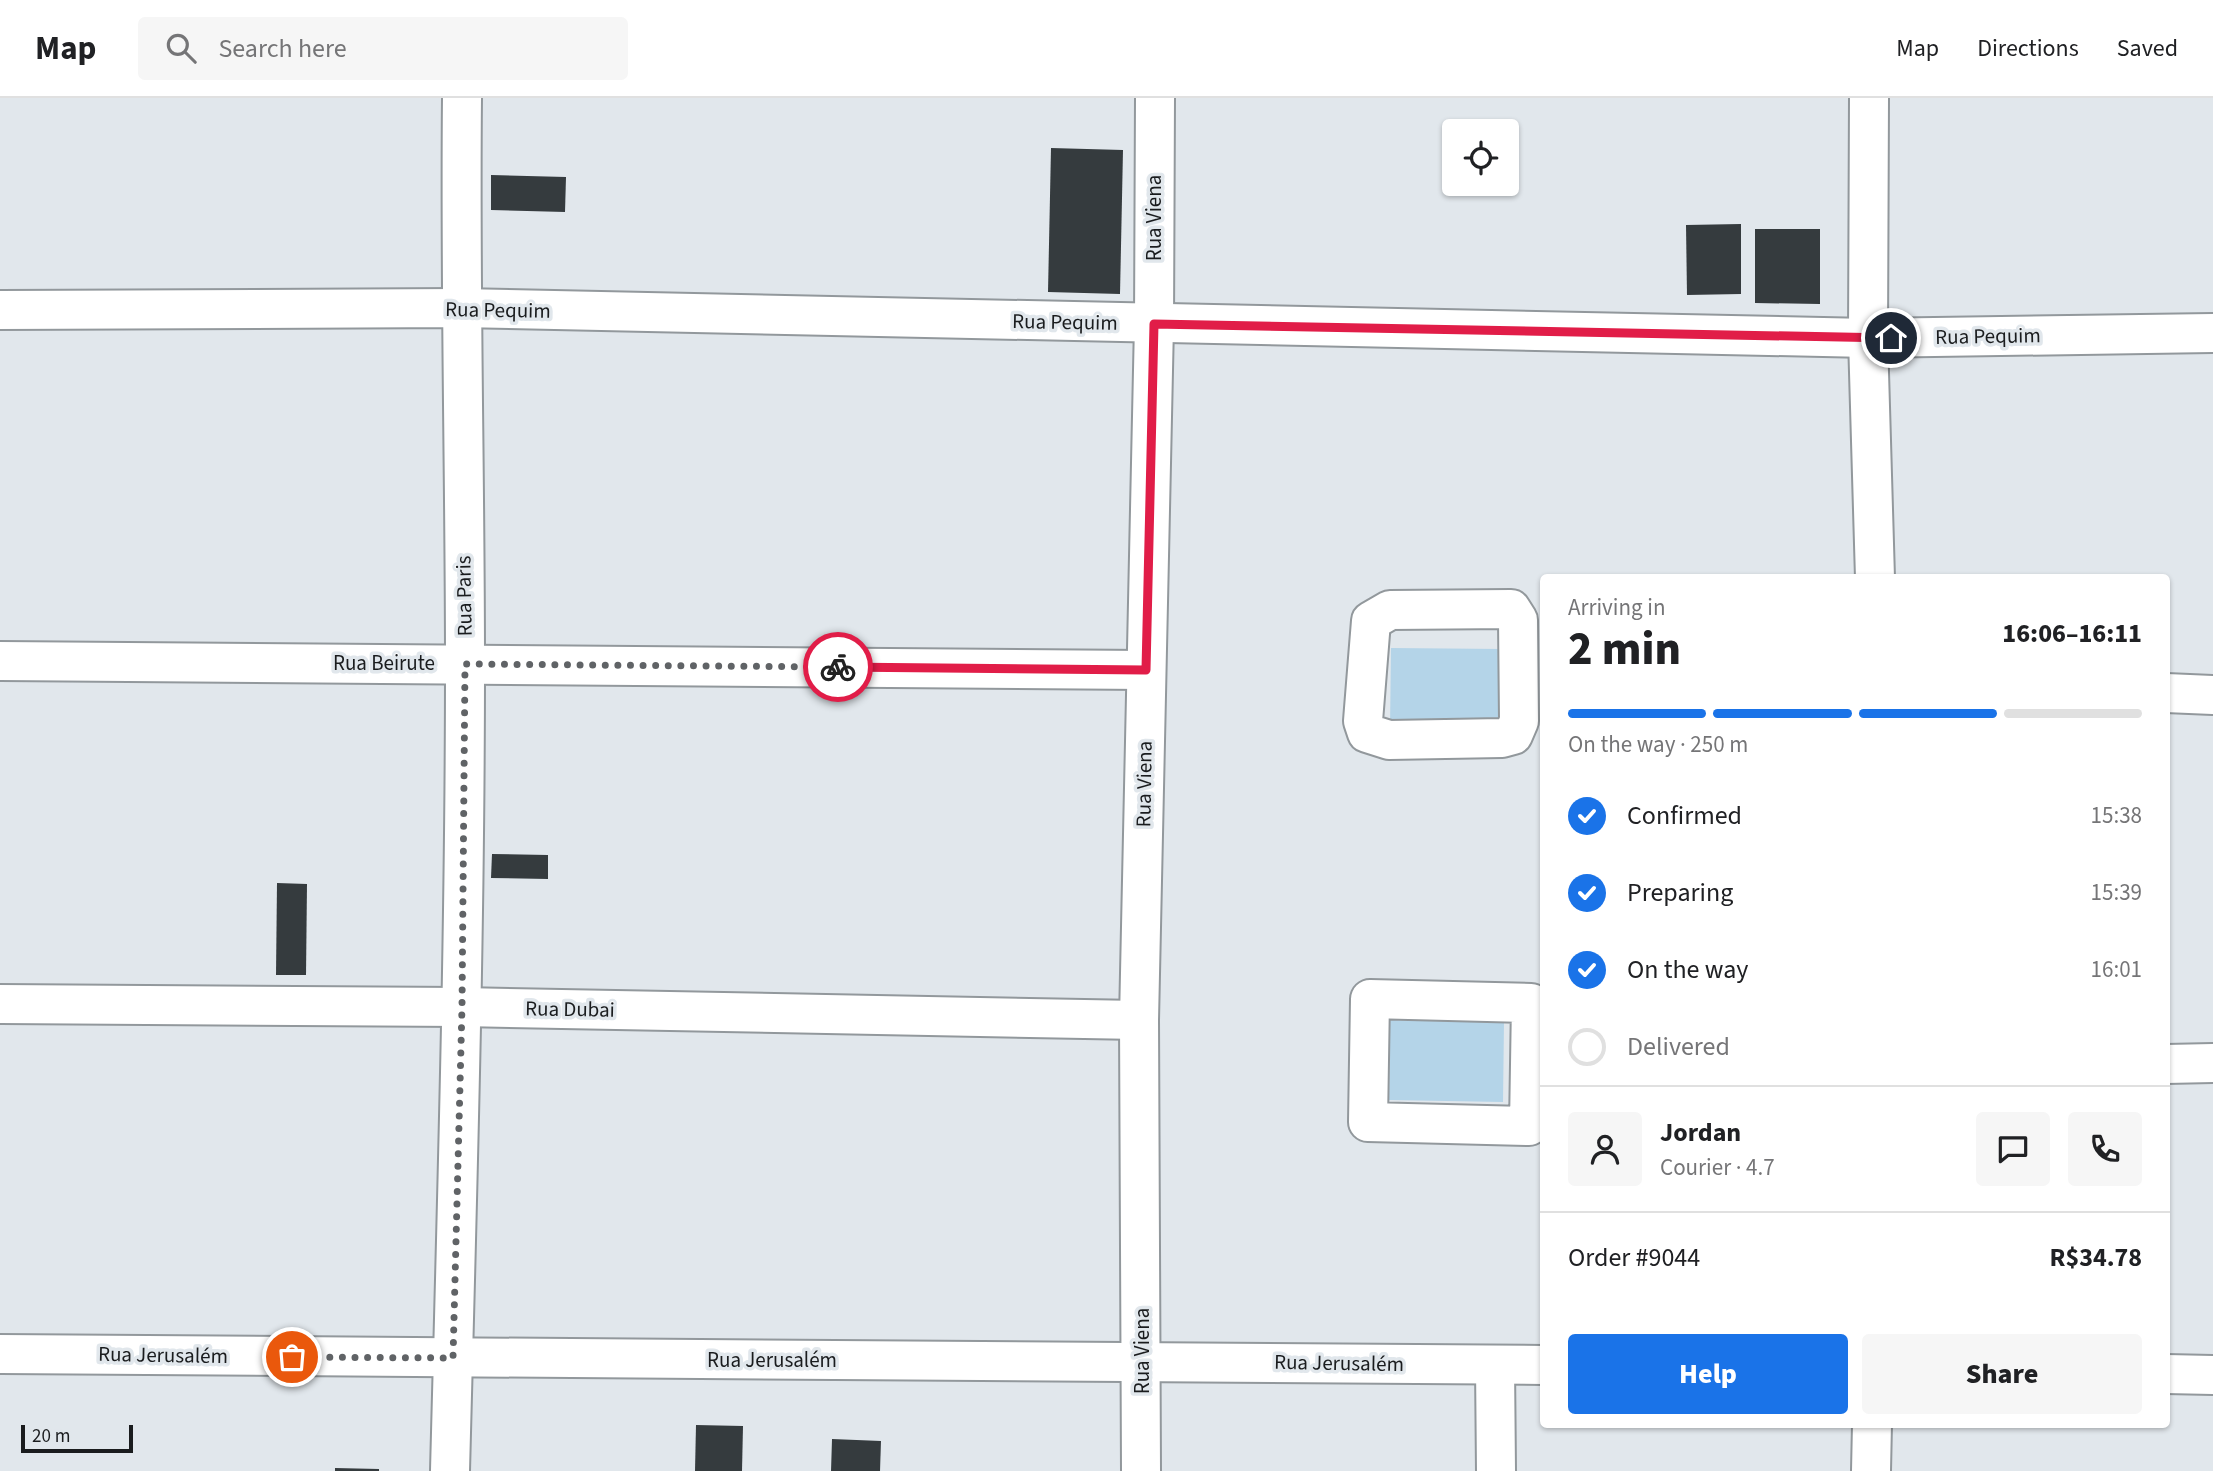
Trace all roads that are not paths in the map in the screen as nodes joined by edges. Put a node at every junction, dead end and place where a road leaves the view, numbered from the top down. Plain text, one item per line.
1 (462, 98) edge
2 (1155, 98) edge
3 (1869, 98) edge
4 (460, 308) junction
5 (0, 310) edge
6 (1154, 324) junction
7 (2213, 333) edge
8 (1868, 338) junction
9 (1875, 574) edge
10 (0, 661) edge
11 (465, 664) junction
12 (1146, 670) junction
13 (1530, 674) edge
14 (2170, 693) edge
15 (2213, 695) edge
16 (0, 1004) edge
17 (462, 1007) junction
18 (1139, 1020) junction
19 (1537, 1061) edge
20 (2213, 1063) edge
21 (2170, 1064) edge
22 (0, 1354) edge
23 (453, 1358) junction
24 (1143, 1361) junction
25 (1495, 1365) junction
26 (1540, 1365) edge
27 (2170, 1374) edge
28 (2213, 1376) edge
29 (1872, 1428) edge
30 (450, 1471) edge
31 (1141, 1471) edge
32 (1496, 1471) edge
33 (1871, 1471) edge

1 - 4 street, Rua Paris
2 - 6 street, Rua Viena
3 - 8 street
4 - 5 street, Rua Pequim
4 - 6 street, Rua Pequim
4 - 11 street, Rua Paris
6 - 8 street, Rua Pequim
6 - 12 street, Rua Viena
7 - 8 street, Rua Pequim
8 - 9 street
10 - 11 street, Rua Beirute
11 - 12 street, Rua Beirute
11 - 17 street, Rua Paris
12 - 18 street, Rua Viena
13 - 13 street
14 - 15 street
16 - 17 street, Rua Dubai
17 - 18 street, Rua Dubai
17 - 23 street, Rua Paris
18 - 24 street, Rua Viena
19 - 19 street
20 - 21 street
22 - 23 street, Rua Jerusalém
23 - 24 street, Rua Jerusalém
23 - 30 street, Rua Paris
24 - 25 street, Rua Jerusalém
24 - 31 street, Rua Viena
25 - 26 street, Rua Jerusalém
25 - 32 street
27 - 28 street
29 - 33 street

